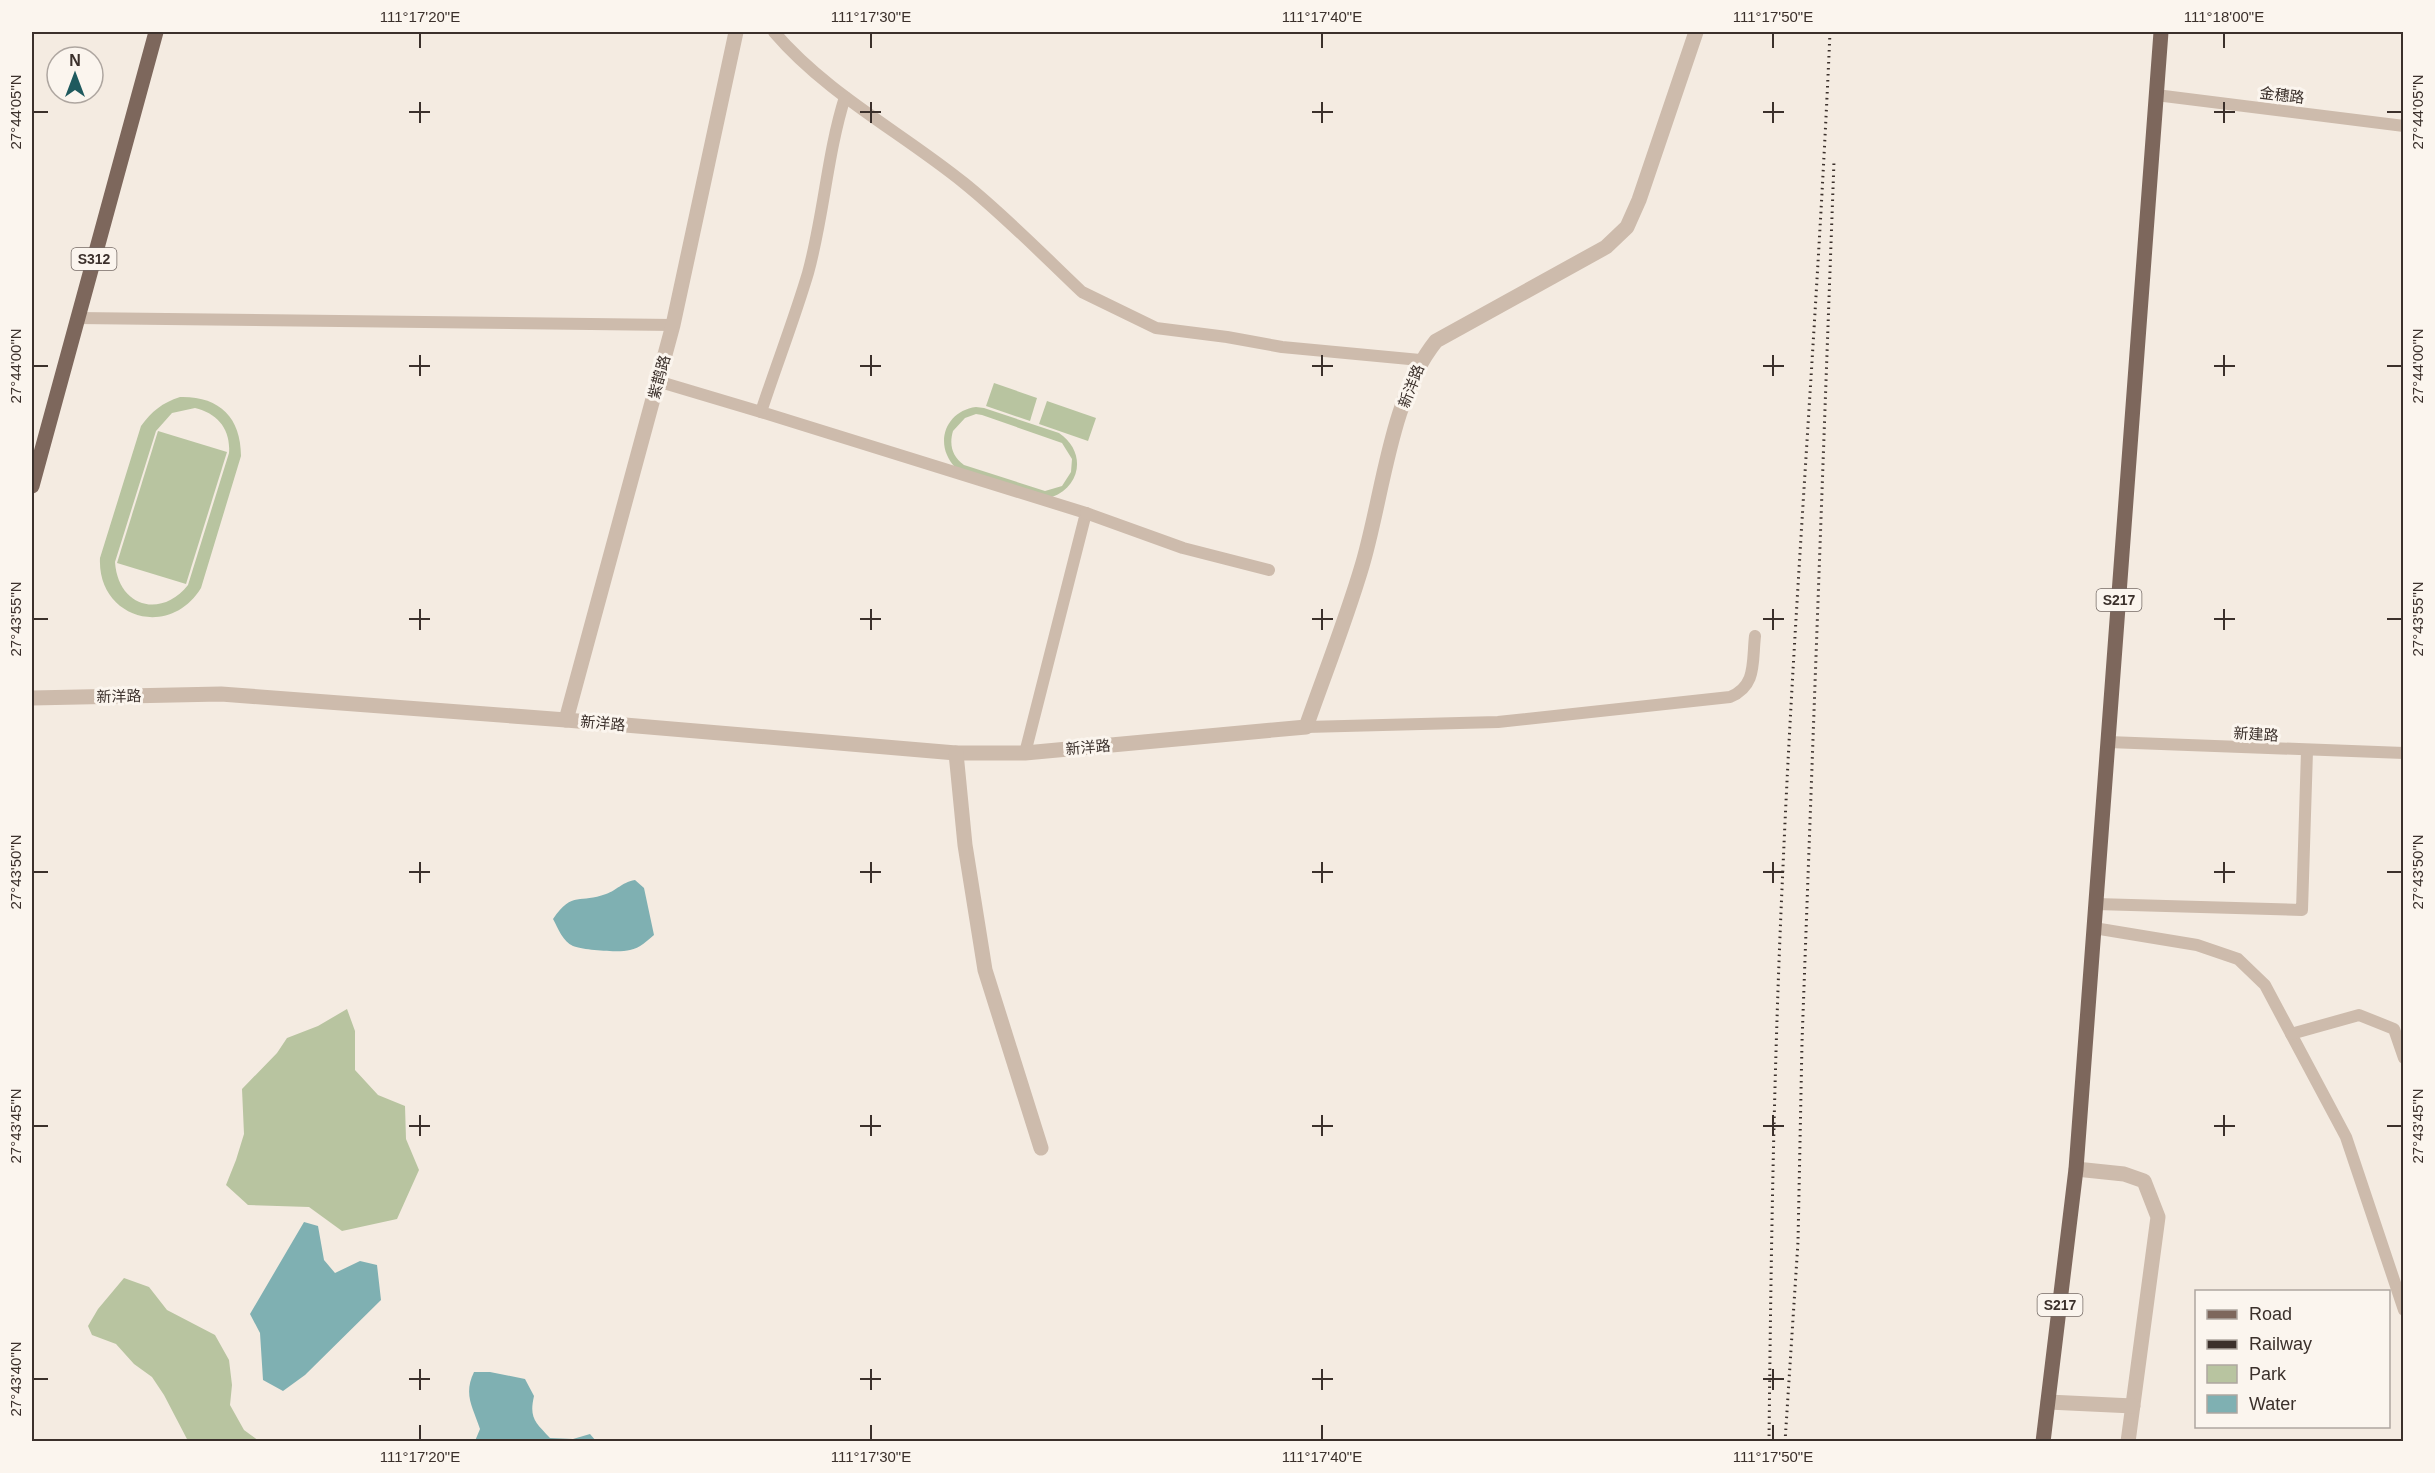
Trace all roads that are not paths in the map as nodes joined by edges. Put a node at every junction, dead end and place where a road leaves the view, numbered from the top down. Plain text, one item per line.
1 (156, 32) edge
2 (736, 32) edge
3 (774, 32) edge
4 (1696, 32) edge
5 (2161, 32) edge
6 (2156, 95) junction
7 (845, 97) junction
8 (2403, 126) edge
9 (78, 318) junction
10 (673, 325) junction
11 (1420, 360) junction
12 (657, 381) junction
13 (761, 412) junction
14 (32, 486) edge
15 (1086, 513) junction
16 (1269, 570) dead end
17 (1755, 636) dead end
18 (32, 698) edge
19 (566, 720) junction
20 (1306, 727) junction
21 (2108, 742) junction
22 (2307, 751) junction
23 (956, 753) junction
24 (1025, 753) junction
25 (2403, 753) edge
26 (2096, 904) junction
27 (2094, 928) junction
28 (2291, 1034) junction
29 (2403, 1058) edge
30 (1041, 1148) dead end
31 (2076, 1169) junction
32 (2403, 1310) edge
33 (2048, 1402) junction
34 (2133, 1406) junction
35 (2043, 1442) edge
36 (2128, 1442) edge

1 - 9 main road, S312
2 - 10 street, 紫鹊路
3 - 7 street
4 - 11 street, 新洋路
5 - 6 main road, S217
6 - 8 street, 金穗路
6 - 21 main road, S217
7 - 11 street
7 - 13 street
9 - 10 street
9 - 14 main road, S312
10 - 12 street, 紫鹊路
11 - 20 street, 新洋路
12 - 13 street
12 - 19 street, 紫鹊路
13 - 15 street
15 - 16 street
15 - 24 street
17 - 20 street
18 - 19 street, 新洋路
19 - 23 street, 新洋路
20 - 24 street, 新洋路
21 - 22 street, 新建路
21 - 26 main road, S217
22 - 25 street, 新建路
22 - 26 street
23 - 24 street, 新洋路
23 - 30 street
26 - 27 main road, S217
27 - 28 street
27 - 31 main road, S217
28 - 29 street
28 - 32 street
31 - 33 main road, S217
31 - 34 street
33 - 34 street
33 - 35 main road, S217
34 - 36 street

